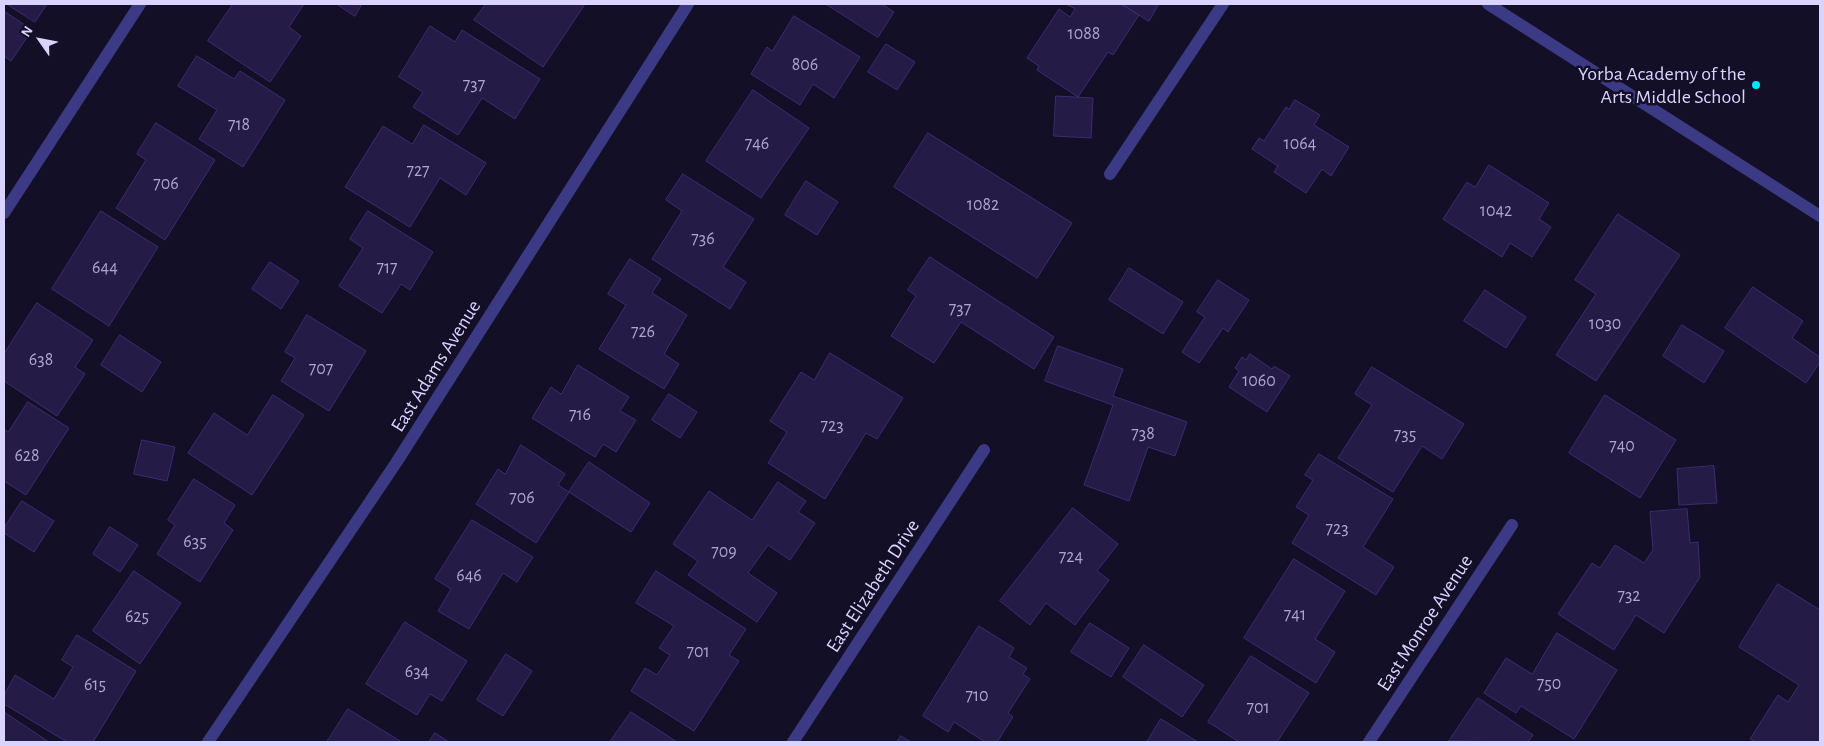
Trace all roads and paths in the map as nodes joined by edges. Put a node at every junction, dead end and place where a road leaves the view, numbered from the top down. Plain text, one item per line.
1 (140, 4) edge
2 (688, 4) edge
3 (1223, 4) edge
4 (1488, 4) edge
5 (1110, 174) dead end
6 (4, 213) edge
7 (1820, 216) edge
8 (984, 450) dead end
9 (1512, 525) dead end
10 (208, 742) edge
11 (793, 742) edge
12 (1369, 742) edge

1 - 6 street
2 - 10 street, East Adams Avenue
3 - 5 street
4 - 7 street
8 - 11 street, East Elizabeth Drive
9 - 12 street, East Monroe Avenue

